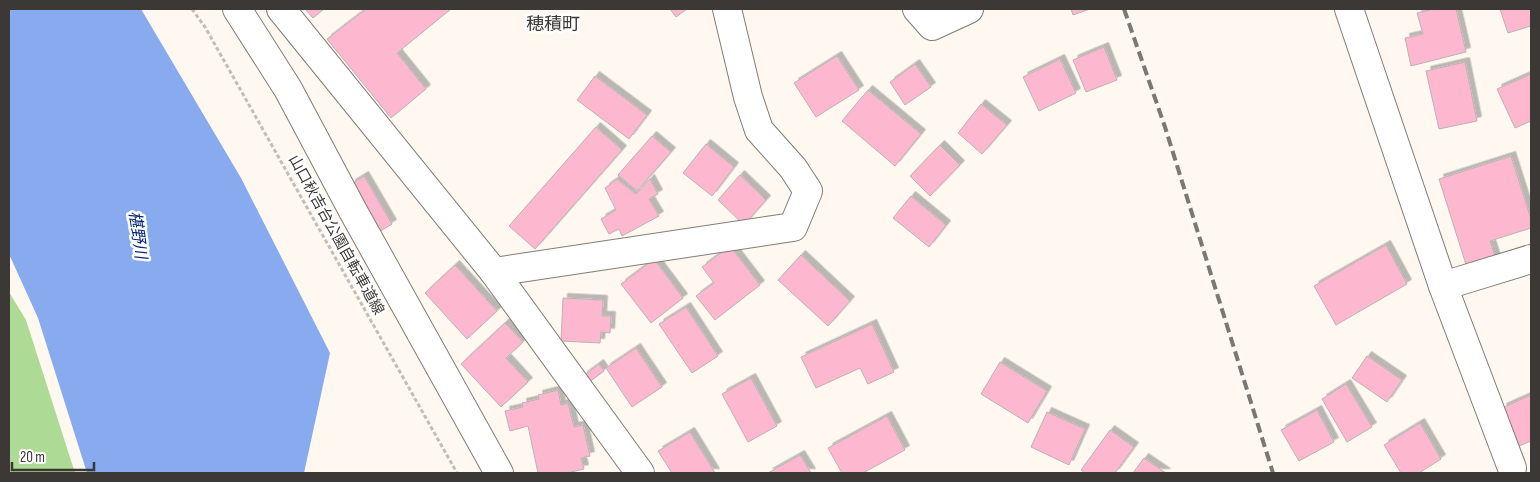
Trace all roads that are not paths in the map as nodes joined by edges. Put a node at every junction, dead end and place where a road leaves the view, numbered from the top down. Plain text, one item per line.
1 (237, 9) edge
2 (281, 9) edge
3 (727, 9) edge
4 (917, 9) edge
5 (969, 9) edge
6 (1349, 9) edge
7 (1531, 259) edge
8 (494, 272) junction
9 (1443, 286) junction
10 (1512, 468) dead end
11 (499, 473) edge
12 (640, 473) edge

1 - 11 street
2 - 8 street
3 - 8 street
4 - 5 street
6 - 9 street
7 - 9 street
8 - 12 street
9 - 10 street

